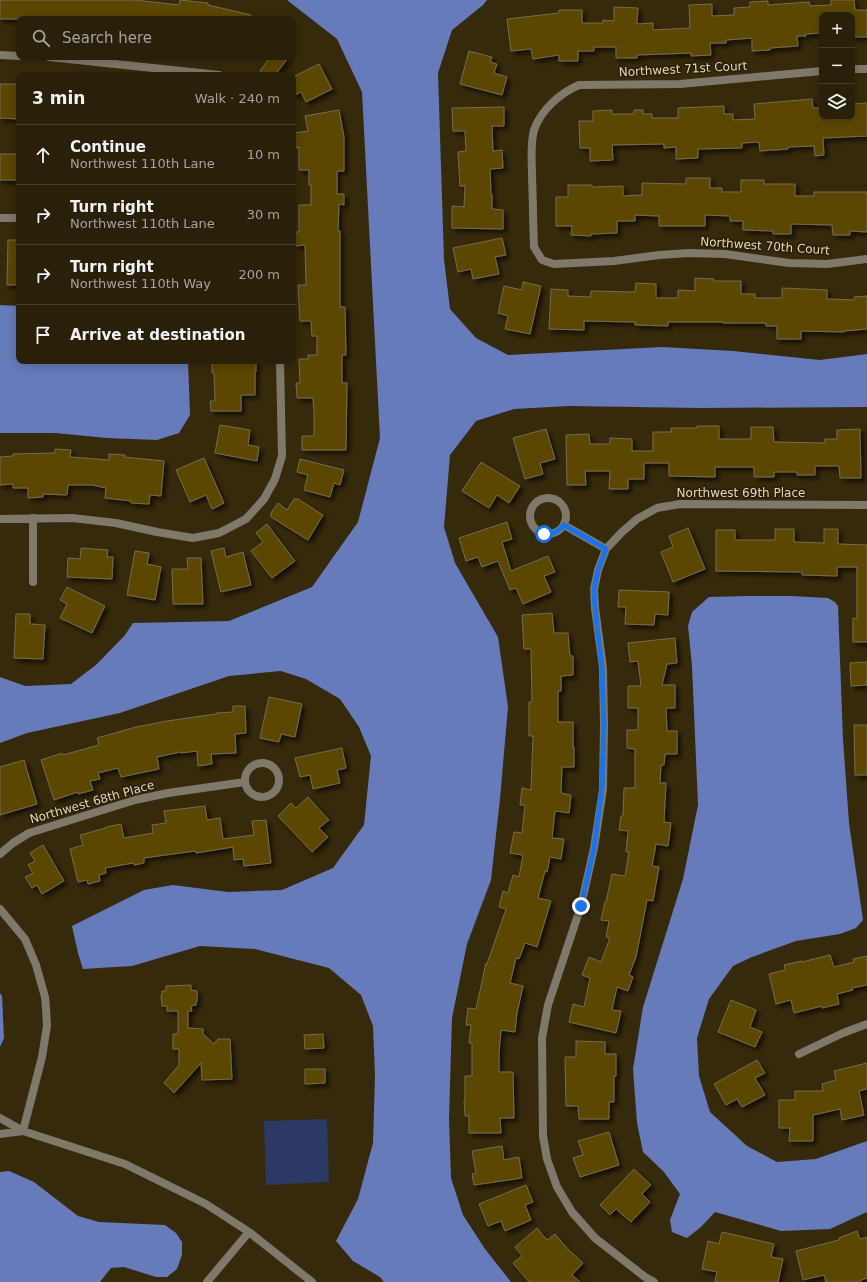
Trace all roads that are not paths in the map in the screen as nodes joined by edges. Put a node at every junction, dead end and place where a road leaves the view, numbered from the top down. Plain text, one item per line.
1 (0, 55) edge
2 (16, 56) edge
3 (77, 60) edge
4 (855, 69) edge
5 (867, 69) edge
6 (819, 71) edge
7 (191, 72) edge
8 (0, 218) edge
9 (16, 218) edge
10 (867, 259) edge
11 (542, 260) joint
12 (280, 364) edge
13 (867, 505) edge
14 (33, 518) junction
15 (0, 519) edge
16 (564, 525) junction
17 (606, 549) junction
18 (33, 582) dead end
19 (245, 782) junction
20 (0, 854) edge
21 (0, 909) edge
22 (867, 1024) edge
23 (799, 1054) dead end
24 (0, 1118) edge
25 (23, 1131) junction
26 (0, 1134) edge
27 (249, 1232) junction
28 (644, 1280) edge
29 (207, 1282) edge
30 (312, 1282) edge
31 (654, 1282) edge

1 - 2 street
3 - 7 street
4 - 5 street
6 - 11 street, Northwest 71st Court
8 - 9 street
10 - 11 street, Northwest 70th Court
12 - 14 street
13 - 17 street, Northwest 69th Place
14 - 15 street
14 - 18 street
16 - 16 street
16 - 17 street
17 - 28 street
19 - 19 street
19 - 20 street, Northwest 68th Place
21 - 25 street
22 - 23 street
24 - 25 street
25 - 26 street
25 - 27 street
27 - 29 street
27 - 30 street
28 - 31 street

